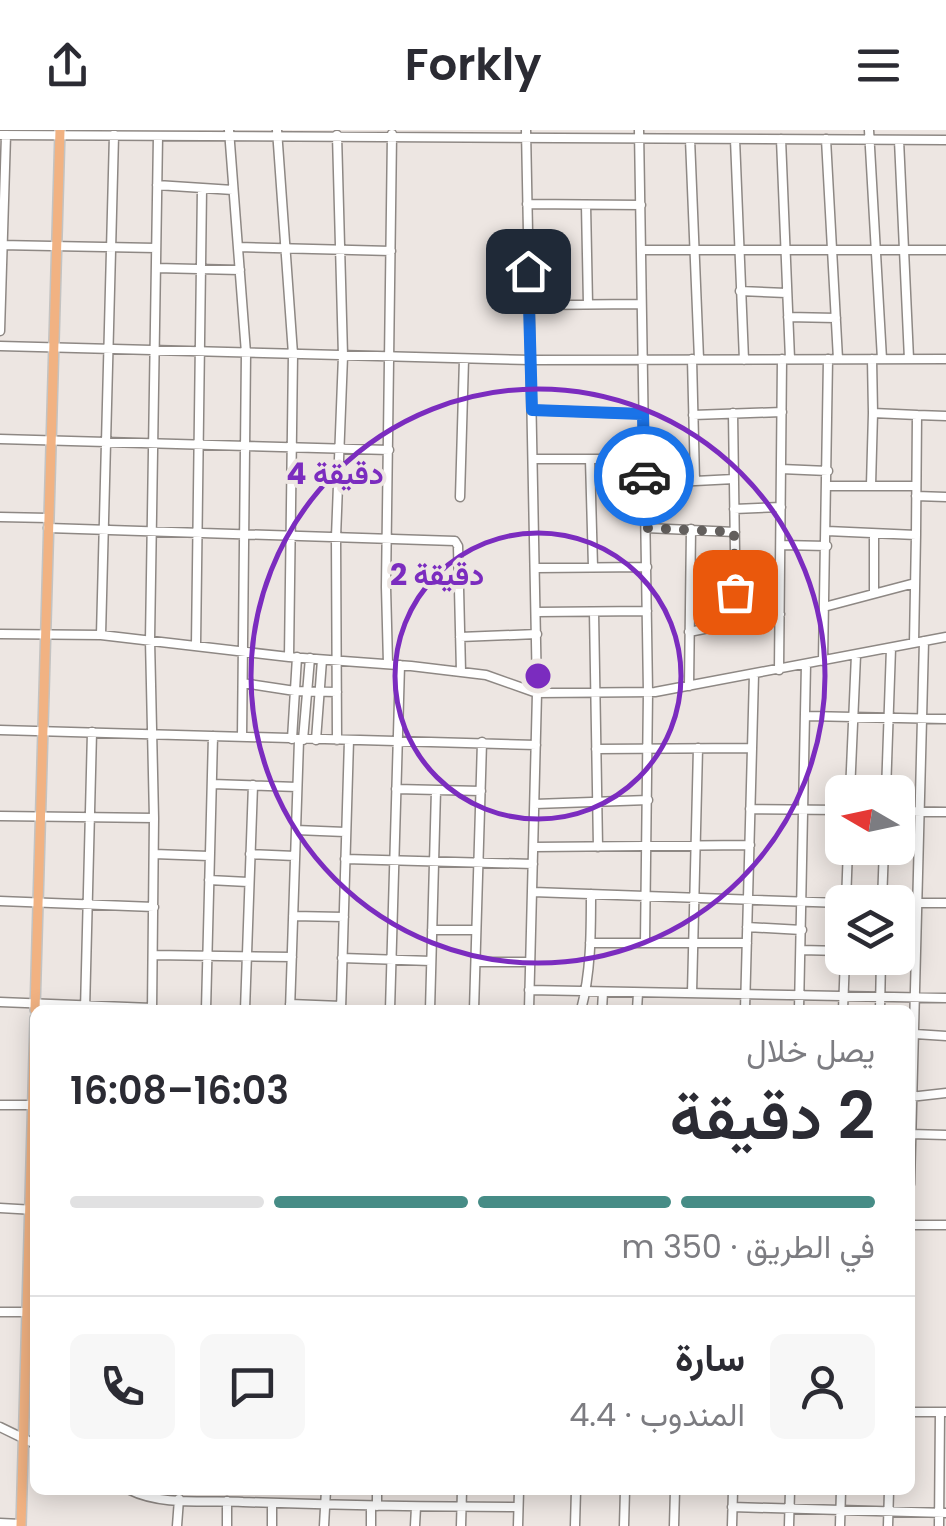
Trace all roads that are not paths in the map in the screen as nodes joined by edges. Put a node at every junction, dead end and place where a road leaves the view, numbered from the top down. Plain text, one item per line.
1 (60, 132) edge
2 (392, 132) edge
3 (143, 133) edge
4 (188, 133) edge
5 (230, 133) edge
6 (278, 133) edge
7 (322, 133) edge
8 (353, 133) edge
9 (436, 133) edge
10 (478, 133) edge
11 (526, 133) edge
12 (582, 134) edge
13 (639, 134) edge
14 (701, 134) edge
15 (747, 134) edge
16 (3, 135) edge
17 (114, 135) junction
18 (337, 135) junction
19 (869, 135) edge
20 (911, 135) edge
21 (158, 136) junction
22 (786, 136) edge
23 (830, 136) edge
24 (690, 139) junction
25 (735, 139) junction
26 (899, 140) junction
27 (946, 140) edge
28 (157, 186) junction
29 (202, 188) junction
30 (233, 190) junction
31 (527, 204) junction
32 (641, 205) junction
33 (586, 206) junction
34 (1, 246) edge
35 (58, 246) junction
36 (111, 247) junction
37 (156, 248) junction
38 (238, 248) junction
39 (286, 249) junction
40 (784, 249) junction
41 (341, 250) junction
42 (641, 250) junction
43 (695, 250) junction
44 (738, 250) junction
45 (832, 250) junction
46 (877, 250) junction
47 (905, 250) junction
48 (946, 250) edge
49 (391, 252) junction
50 (156, 268) junction
51 (202, 269) junction
52 (240, 270) junction
53 (740, 291) junction
54 (786, 292) junction
55 (529, 304) junction
56 (588, 304) junction
57 (642, 304) junction
58 (788, 317) junction
59 (836, 318) junction
60 (0, 331) edge
61 (0, 346) edge
62 (55, 348) junction
63 (108, 350) junction
64 (155, 351) junction
65 (200, 352) junction
66 (246, 353) junction
67 (293, 354) junction
68 (343, 356) junction
69 (391, 357) junction
70 (642, 358) junction
71 (464, 359) junction
72 (696, 359) junction
73 (786, 359) junction
74 (833, 359) junction
75 (910, 359) junction
76 (946, 359) edge
77 (531, 360) junction
78 (744, 360) junction
79 (877, 360) junction
80 (532, 410) junction
81 (782, 412) junction
82 (733, 413) junction
83 (873, 413) junction
84 (643, 414) junction
85 (693, 414) junction
86 (917, 415) junction
87 (946, 416) edge
88 (0, 439) edge
89 (52, 440) junction
90 (106, 441) junction
91 (153, 443) junction
92 (199, 444) junction
93 (246, 446) junction
94 (293, 447) junction
95 (338, 448) junction
96 (389, 450) junction
97 (533, 459) junction
98 (590, 459) junction
99 (644, 459) junction
100 (781, 469) junction
101 (828, 471) junction
102 (734, 479) junction
103 (695, 481) junction
104 (644, 484) junction
105 (871, 485) junction
106 (828, 486) junction
107 (916, 491) junction
108 (460, 497) dead end
109 (946, 497) edge
110 (780, 507) junction
111 (734, 509) junction
112 (0, 516) edge
113 (49, 523) junction
114 (646, 528) junction
115 (690, 530) junction
116 (827, 530) junction
117 (104, 531) junction
118 (734, 532) junction
119 (152, 533) junction
120 (198, 534) junction
121 (874, 534) junction
122 (246, 535) junction
123 (916, 535) junction
124 (292, 536) junction
125 (336, 537) junction
126 (388, 538) junction
127 (781, 546) junction
128 (827, 546) junction
129 (593, 567) junction
130 (647, 567) junction
131 (536, 568) junction
132 (914, 584) junction
133 (874, 594) junction
134 (824, 607) junction
135 (647, 611) junction
136 (536, 612) junction
137 (594, 612) junction
138 (780, 614) junction
139 (736, 622) junction
140 (46, 632) junction
141 (689, 632) junction
142 (0, 634) edge
143 (537, 634) junction
144 (101, 635) junction
145 (460, 637) junction
146 (946, 637) edge
147 (150, 640) junction
148 (919, 642) junction
149 (196, 645) junction
150 (891, 648) junction
151 (244, 651) junction
152 (856, 655) junction
153 (293, 657) junction
154 (310, 658) junction
155 (322, 660) junction
156 (337, 661) junction
157 (823, 661) junction
158 (388, 664) junction
159 (806, 664) junction
160 (400, 665) junction
161 (779, 670) junction
162 (461, 672) junction
163 (754, 674) junction
164 (243, 683) junction
165 (689, 686) junction
166 (295, 691) junction
167 (307, 692) junction
168 (320, 692) junction
169 (337, 692) junction
170 (648, 692) junction
171 (538, 693) junction
172 (594, 693) junction
173 (807, 716) junction
174 (852, 717) junction
175 (888, 718) junction
176 (924, 719) junction
177 (946, 720) edge
178 (0, 730) edge
179 (42, 731) junction
180 (92, 732) junction
181 (153, 736) junction
182 (213, 736) junction
183 (242, 737) junction
184 (298, 740) junction
185 (316, 740) junction
186 (337, 740) junction
187 (348, 740) junction
188 (398, 740) junction
189 (482, 742) junction
190 (536, 745) junction
191 (698, 748) junction
192 (752, 748) junction
193 (648, 749) junction
194 (596, 750) junction
195 (850, 775) edge
196 (886, 775) edge
197 (212, 784) junction
198 (253, 786) junction
199 (298, 787) junction
200 (396, 789) junction
201 (436, 790) junction
202 (481, 791) junction
203 (648, 800) junction
204 (597, 801) junction
205 (535, 804) junction
206 (750, 808) junction
207 (804, 809) junction
208 (825, 810) edge
209 (915, 811) edge
210 (922, 811) junction
211 (946, 812) edge
212 (0, 816) edge
213 (40, 816) junction
214 (90, 818) junction
215 (154, 818) junction
216 (296, 830) junction
217 (345, 832) junction
218 (694, 845) junction
219 (648, 846) junction
220 (750, 846) junction
221 (534, 847) junction
222 (598, 847) junction
223 (154, 854) junction
224 (250, 854) junction
225 (209, 856) junction
226 (295, 856) junction
227 (345, 860) junction
228 (394, 860) junction
229 (434, 861) junction
230 (478, 862) junction
231 (533, 864) junction
232 (209, 880) junction
233 (248, 882) junction
234 (532, 892) junction
235 (590, 894) junction
236 (646, 896) junction
237 (693, 897) junction
238 (748, 898) junction
239 (0, 900) edge
240 (803, 901) junction
241 (38, 902) junction
242 (825, 902) edge
243 (915, 903) edge
244 (919, 903) junction
245 (86, 904) junction
246 (946, 904) edge
247 (154, 907) junction
248 (293, 916) junction
249 (344, 918) junction
250 (747, 928) junction
251 (432, 930) junction
252 (476, 930) junction
253 (802, 930) junction
254 (645, 943) junction
255 (693, 943) junction
256 (747, 943) junction
257 (590, 944) junction
258 (801, 950) junction
259 (825, 952) edge
260 (154, 954) junction
261 (206, 954) junction
262 (246, 955) junction
263 (292, 956) junction
264 (342, 958) junction
265 (391, 960) junction
266 (431, 961) junction
267 (476, 962) junction
268 (530, 962) junction
269 (844, 975) edge
270 (881, 975) edge
271 (529, 990) junction
272 (587, 992) junction
273 (602, 992) junction
274 (638, 992) junction
275 (746, 992) junction
276 (692, 993) junction
277 (800, 994) junction
278 (844, 996) junction
279 (880, 997) junction
280 (916, 998) junction
281 (946, 998) edge
282 (0, 1002) edge
283 (30, 1005) edge
284 (35, 1005) edge
285 (85, 1005) edge
286 (152, 1005) edge
287 (206, 1005) edge
288 (245, 1005) edge
289 (290, 1005) edge
290 (341, 1005) edge
291 (390, 1005) edge
292 (430, 1005) edge
293 (474, 1005) edge
294 (529, 1005) edge
295 (583, 1005) edge
296 (602, 1005) edge
297 (637, 1005) edge
298 (746, 1005) edge
299 (799, 1005) edge
300 (844, 1005) edge
301 (880, 1005) edge
302 (915, 1009) edge
303 (915, 1030) edge
304 (946, 1036) edge
305 (946, 1093) edge
306 (915, 1097) edge
307 (0, 1105) edge
308 (30, 1105) edge
309 (915, 1134) edge
310 (946, 1135) edge
311 (0, 1208) edge
312 (30, 1210) edge
313 (915, 1224) edge
314 (946, 1225) edge
315 (0, 1312) edge
316 (30, 1312) edge
317 (30, 1328) edge
318 (915, 1412) edge
319 (943, 1412) edge
320 (0, 1426) edge
321 (23, 1438) junction
322 (30, 1442) edge
323 (151, 1495) edge
324 (193, 1495) edge
325 (277, 1495) edge
326 (326, 1495) edge
327 (376, 1495) edge
328 (462, 1495) edge
329 (519, 1495) edge
330 (576, 1495) edge
331 (624, 1495) edge
332 (676, 1495) edge
333 (733, 1495) edge
334 (790, 1495) edge
335 (840, 1495) edge
336 (889, 1495) edge
337 (179, 1499) junction
338 (227, 1501) junction
339 (275, 1503) junction
340 (325, 1506) junction
341 (374, 1506) junction
342 (416, 1506) junction
343 (462, 1507) junction
344 (518, 1507) junction
345 (732, 1507) junction
346 (790, 1509) junction
347 (840, 1510) junction
348 (888, 1512) junction
349 (942, 1513) edge
350 (0, 1524) edge
351 (21, 1525) edge
352 (178, 1526) edge
353 (227, 1526) edge
354 (272, 1526) edge
355 (324, 1526) edge
356 (371, 1526) edge
357 (415, 1526) edge
358 (461, 1526) edge
359 (518, 1526) edge
360 (575, 1526) edge
361 (624, 1526) edge
362 (674, 1526) edge
363 (732, 1526) edge
364 (790, 1526) edge
365 (840, 1526) edge
366 (888, 1526) edge
367 (939, 1526) edge

1 - 16 street
1 - 17 street
1 - 35 main road
2 - 8 street
2 - 9 street
2 - 49 street
3 - 17 street
3 - 21 street
4 - 5 street
4 - 21 street
5 - 6 street
5 - 30 street
6 - 7 street
6 - 39 street
7 - 18 street
8 - 18 street
9 - 10 street
10 - 11 street
11 - 12 street
11 - 31 street
12 - 13 street
13 - 24 street
13 - 32 street
14 - 24 street
14 - 25 street
15 - 22 street
15 - 25 street
16 - 34 street
17 - 36 street
18 - 41 street
19 - 23 street
19 - 26 street
19 - 46 street
20 - 26 street
20 - 27 street
21 - 28 street
22 - 23 street
22 - 40 street
23 - 45 street
24 - 43 street
25 - 44 street
26 - 47 street
28 - 29 street
28 - 37 street
29 - 30 street
29 - 51 street
30 - 38 street
31 - 33 street
31 - 55 street
32 - 33 street
32 - 42 street
33 - 56 street
34 - 35 street
34 - 60 street
35 - 36 street
35 - 62 main road
36 - 37 street
36 - 63 street
37 - 50 street
38 - 39 street
38 - 52 street
39 - 41 street
39 - 67 street
40 - 44 street
40 - 45 street
40 - 54 street
41 - 49 street
41 - 68 street
42 - 43 street
42 - 57 street
43 - 44 street
43 - 72 street
44 - 53 street
45 - 46 street
45 - 59 street
46 - 47 street
46 - 79 street
47 - 48 street
47 - 75 street
49 - 69 street
50 - 51 street
50 - 64 street
51 - 52 street
51 - 65 street
52 - 66 street
53 - 54 street
53 - 78 street
54 - 58 street
55 - 56 street
55 - 77 street
56 - 57 street
57 - 70 street
58 - 59 street
58 - 73 street
59 - 74 street
61 - 62 street
62 - 63 street
62 - 89 main road
63 - 64 street
63 - 90 street
64 - 65 street
64 - 91 street
65 - 66 street
65 - 92 street
66 - 67 street
66 - 93 street
67 - 68 street
67 - 94 street
68 - 69 street
68 - 95 street
69 - 71 street
69 - 96 street
70 - 72 street
70 - 77 street
70 - 84 street
71 - 77 street
71 - 108 street
72 - 78 street
72 - 85 street
73 - 74 street
73 - 78 street
73 - 81 street
74 - 79 street
74 - 101 street
75 - 76 street
75 - 79 street
77 - 80 street
79 - 83 street
80 - 84 street
80 - 97 street
81 - 82 street
81 - 100 street
82 - 85 street
82 - 102 street
83 - 86 street
83 - 105 street
84 - 99 street
85 - 103 street
86 - 87 street
86 - 107 street
88 - 89 street
89 - 90 street
89 - 113 main road
90 - 91 street
90 - 117 street
91 - 92 street
91 - 119 street
92 - 93 street
92 - 120 street
93 - 94 street
93 - 122 street
94 - 95 street
94 - 124 street
95 - 96 street
95 - 125 street
96 - 126 street
97 - 98 street
97 - 131 street
98 - 99 street
98 - 129 street
99 - 104 street
100 - 101 street
100 - 110 street
101 - 106 street
102 - 103 street
102 - 111 street
103 - 104 street
104 - 114 street
105 - 106 street
105 - 107 street
106 - 116 street
107 - 109 street
107 - 123 street
110 - 111 street
110 - 127 street
111 - 118 street
112 - 113 street
113 - 117 street
113 - 140 main road
114 - 115 street
114 - 130 street
115 - 118 street
115 - 141 street
116 - 121 street
116 - 128 street
117 - 119 street
117 - 144 street
118 - 139 street
119 - 120 street
119 - 147 street
120 - 122 street
120 - 149 street
121 - 123 street
121 - 133 street
122 - 124 street
122 - 151 street
123 - 132 street
124 - 125 street
124 - 153 street
125 - 126 street
125 - 156 street
126 - 145 street
126 - 158 street
127 - 128 street
127 - 138 street
128 - 134 street
129 - 130 street
129 - 131 street
130 - 135 street
131 - 136 street
132 - 133 street
132 - 148 street
133 - 134 street
134 - 157 street
135 - 137 street
135 - 170 street
136 - 137 street
136 - 143 street
137 - 172 street
138 - 139 street
138 - 161 street
139 - 141 street
140 - 142 street
140 - 144 street
140 - 179 main road
141 - 165 street
143 - 145 street
143 - 171 street
144 - 147 street
145 - 162 street
146 - 148 street
147 - 149 street
147 - 181 street
148 - 150 street
148 - 176 street
149 - 151 street
150 - 152 street
150 - 175 street
151 - 153 street
151 - 164 street
152 - 157 street
152 - 174 street
153 - 154 street
153 - 166 street
154 - 155 street
154 - 167 street
155 - 156 street
155 - 168 street
156 - 158 street
156 - 169 street
157 - 159 street
158 - 160 street
159 - 161 street
159 - 173 street
160 - 162 street
160 - 188 street
161 - 163 street
162 - 171 street
163 - 165 street
163 - 192 street
164 - 166 street
164 - 183 street
165 - 170 street
166 - 167 street
166 - 184 street
167 - 168 street
167 - 184 street
168 - 169 street
168 - 185 street
169 - 186 street
170 - 172 street
170 - 193 street
171 - 172 street
171 - 190 street
172 - 194 street
173 - 174 street
173 - 207 street
174 - 175 street
174 - 195 street
175 - 176 street
175 - 196 street
176 - 177 street
176 - 210 street
178 - 179 street
179 - 180 street
179 - 213 main road
180 - 181 street
180 - 214 street
181 - 182 street
181 - 215 street
182 - 183 street
182 - 197 street
183 - 184 street
184 - 185 street
184 - 199 street
185 - 186 street
186 - 187 street
187 - 188 street
187 - 217 street
188 - 189 street
188 - 200 street
189 - 190 street
189 - 202 street
190 - 205 street
191 - 192 street
191 - 193 street
191 - 218 street
192 - 206 street
193 - 194 street
193 - 203 street
194 - 204 street
197 - 198 street
197 - 225 street
198 - 199 street
198 - 224 street
199 - 216 street
200 - 201 street
200 - 228 street
201 - 202 street
201 - 229 street
202 - 230 street
203 - 204 street
203 - 219 street
204 - 205 street
204 - 222 street
205 - 221 street
206 - 207 street
206 - 220 street
207 - 208 street
207 - 240 street
209 - 210 street
210 - 211 street
210 - 244 street
212 - 213 street
213 - 214 street
213 - 241 main road
214 - 215 street
214 - 245 street
215 - 223 street
216 - 217 street
216 - 226 street
217 - 227 street
218 - 219 street
218 - 220 street
218 - 237 street
219 - 222 street
219 - 236 street
220 - 238 street
221 - 222 street
221 - 231 street
223 - 225 street
223 - 247 street
224 - 226 street
224 - 233 street
225 - 232 street
226 - 248 street
227 - 228 street
227 - 249 street
228 - 229 street
228 - 265 street
229 - 230 street
229 - 251 street
230 - 231 street
230 - 252 street
231 - 234 street
232 - 233 street
232 - 261 street
233 - 262 street
234 - 235 street
234 - 268 street
235 - 236 street
235 - 257 street
236 - 237 street
236 - 254 street
237 - 238 street
237 - 255 street
238 - 240 street
238 - 250 street
239 - 241 street
240 - 242 street
240 - 253 street
241 - 245 street
241 - 284 main road
243 - 244 street
244 - 246 street
244 - 280 street
245 - 247 street
245 - 285 street
247 - 260 street
248 - 249 street
248 - 263 street
249 - 264 street
250 - 253 street
250 - 256 street
251 - 252 street
251 - 266 street
252 - 267 street
253 - 258 street
254 - 255 street
254 - 257 street
255 - 256 street
255 - 276 street
256 - 275 street
257 - 272 street
258 - 259 street
258 - 277 street
260 - 261 street
260 - 286 street
261 - 262 street
261 - 287 street
262 - 263 street
262 - 288 street
263 - 289 street
264 - 265 street
264 - 290 street
265 - 266 street
265 - 291 street
266 - 292 street
267 - 268 street
267 - 293 street
268 - 271 street
269 - 278 street
270 - 279 street
271 - 272 street
271 - 294 street
272 - 273 street
272 - 295 street
273 - 274 street
273 - 296 street
274 - 276 street
274 - 297 street
275 - 276 street
275 - 277 street
275 - 298 street
277 - 278 street
277 - 299 street
278 - 279 street
278 - 300 street
279 - 280 street
279 - 301 street
280 - 281 street
280 - 302 street
282 - 283 street
303 - 304 street
305 - 306 street
307 - 308 street
309 - 310 street
311 - 312 street
313 - 314 street
315 - 316 street
317 - 321 main road
318 - 319 street
319 - 349 street
320 - 321 street
321 - 322 street
321 - 351 main road
323 - 337 street
324 - 337 street
324 - 338 street
325 - 339 street
326 - 340 street
327 - 341 street
328 - 343 street
329 - 344 street
330 - 360 street
331 - 361 street
332 - 362 street
333 - 345 street
334 - 346 street
335 - 347 street
336 - 348 street
337 - 352 street
338 - 339 street
338 - 353 street
339 - 340 street
339 - 354 street
340 - 341 street
340 - 355 street
341 - 342 street
341 - 356 street
342 - 343 street
342 - 357 street
343 - 344 street
343 - 358 street
344 - 359 street
345 - 346 street
345 - 363 street
346 - 347 street
346 - 364 street
347 - 348 street
347 - 365 street
348 - 349 street
348 - 366 street
349 - 367 street
350 - 351 street

